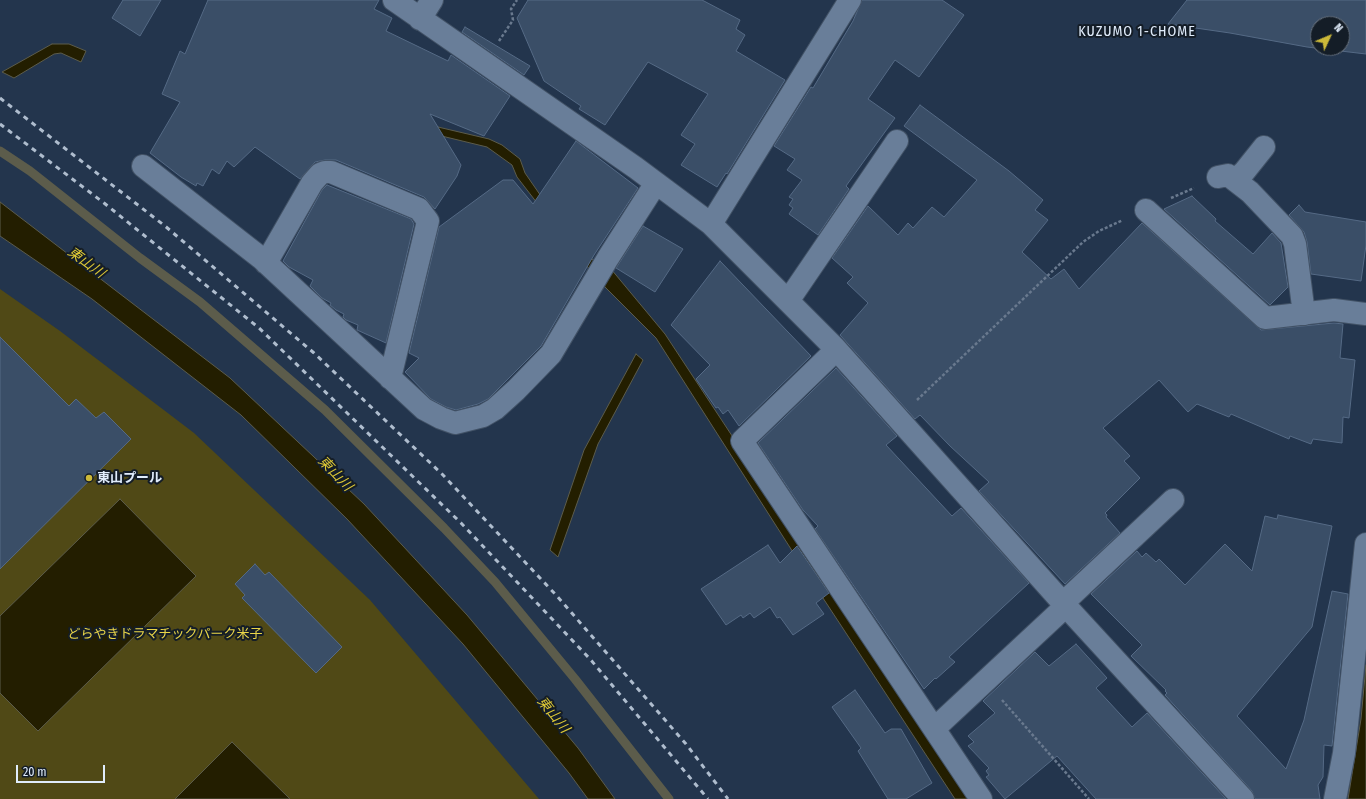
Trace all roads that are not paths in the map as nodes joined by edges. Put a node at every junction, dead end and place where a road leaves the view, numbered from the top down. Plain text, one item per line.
1 (394, 0) edge
2 (432, 0) edge
3 (850, 0) edge
4 (420, 19) junction
5 (897, 141) dead end
6 (1264, 147) dead end
7 (143, 166) dead end
8 (656, 183) junction
9 (1146, 210) road end
10 (711, 224) junction
11 (266, 263) junction
12 (788, 301) junction
13 (1304, 314) junction
14 (1366, 314) edge
15 (836, 350) junction
16 (390, 378) junction
17 (1173, 500) dead end
18 (1366, 544) edge
19 (1065, 605) junction
20 (935, 728) junction
21 (981, 799) edge
22 (1243, 799) edge
23 (1335, 799) edge

1 - 4 street
2 - 4 street
3 - 10 street
4 - 8 street
5 - 12 street
6 - 13 street
7 - 11 street
8 - 10 street
8 - 16 street
9 - 13 street
10 - 12 street
11 - 16 street
11 - 16 street
12 - 15 street
13 - 14 street
15 - 19 street
15 - 20 street
17 - 19 street
18 - 23 street
19 - 20 street
19 - 22 street
20 - 21 street

